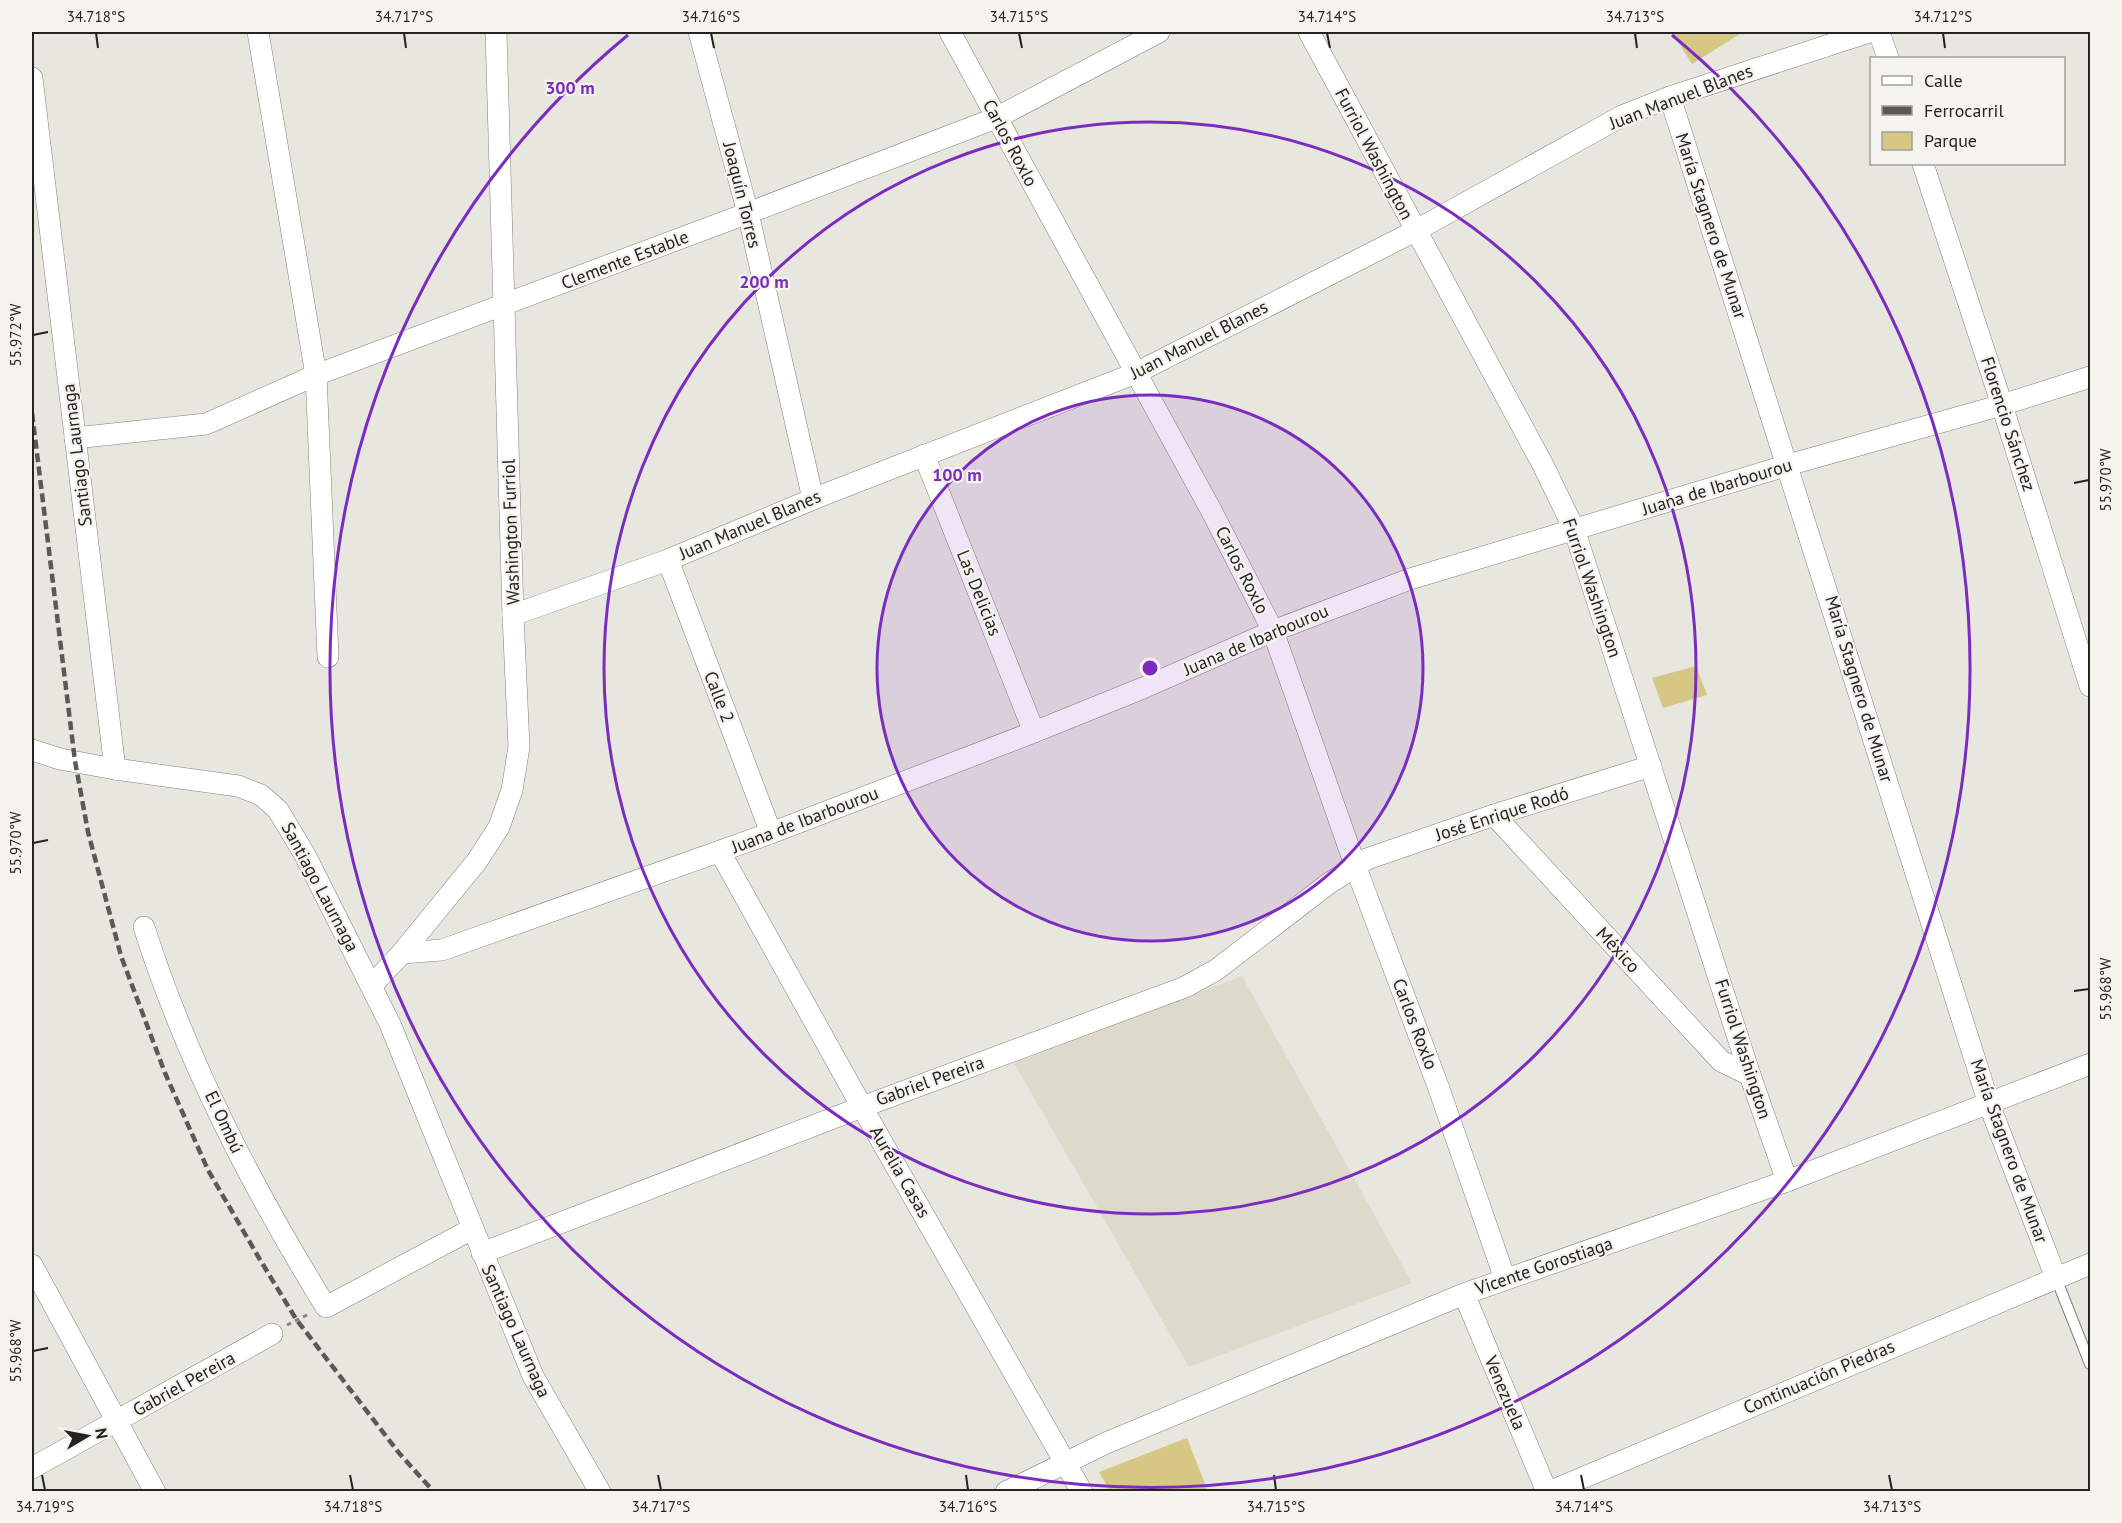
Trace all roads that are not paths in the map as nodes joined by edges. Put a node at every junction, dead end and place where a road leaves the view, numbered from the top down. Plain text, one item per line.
1 (258, 32) edge
2 (496, 32) edge
3 (699, 32) edge
4 (950, 32) edge
5 (1159, 32) edge
6 (1309, 32) edge
7 (1869, 32) edge
8 (1879, 32) edge
9 (1888, 57) edge
10 (32, 78) edge
11 (1670, 97) junction
12 (996, 118) junction
13 (1923, 165) edge
14 (748, 213) junction
15 (1415, 231) junction
16 (504, 305) junction
17 (1136, 373) junction
18 (316, 375) junction
19 (2091, 377) edge
20 (2002, 405) junction
21 (75, 438) junction
22 (924, 455) junction
23 (1788, 465) junction
24 (813, 499) junction
25 (1574, 529) junction
26 (668, 560) junction
27 (513, 615) junction
28 (1273, 631) junction
29 (328, 657) dead end
30 (2091, 686) edge
31 (1034, 732) junction
32 (32, 750) edge
33 (1651, 766) junction
34 (115, 769) junction
35 (1494, 815) junction
36 (771, 833) junction
37 (720, 852) junction
38 (1355, 866) junction
39 (144, 927) dead end
40 (402, 953) junction
41 (372, 985) junction
42 (2091, 1064) edge
43 (1750, 1074) junction
44 (1989, 1104) junction
45 (862, 1107) junction
46 (1787, 1181) junction
47 (472, 1229) junction
48 (482, 1253) junction
49 (2091, 1264) edge
50 (32, 1265) edge
51 (2056, 1278) junction
52 (1505, 1279) junction
53 (1464, 1294) junction
54 (272, 1334) road end
55 (2091, 1364) edge
56 (116, 1421) junction
57 (1066, 1461) junction
58 (32, 1468) edge
59 (155, 1491) edge
60 (600, 1491) edge
61 (1006, 1491) edge
62 (1082, 1491) edge
63 (1548, 1491) edge

1 - 18 street
2 - 16 street, Washington Furriol
3 - 14 street, Joaquín Torres
4 - 12 street, Carlos Roxlo
5 - 12 street, Clemente Estable
6 - 15 street, Furriol Washington
7 - 11 street, Juan Manuel Blanes
8 - 9 street
10 - 21 street, Santiago Laurnaga
11 - 15 street, Juan Manuel Blanes
11 - 23 street, María Stagnero de Munar
12 - 14 street, Clemente Estable
12 - 17 street, Carlos Roxlo
13 - 20 street, Florencio Sánchez
14 - 16 street, Clemente Estable
14 - 24 street, Joaquín Torres
15 - 17 street, Juan Manuel Blanes
15 - 25 street, Furriol Washington
16 - 18 street, Clemente Estable
16 - 27 street, Washington Furriol
17 - 22 street, Juan Manuel Blanes
17 - 28 street, Carlos Roxlo
18 - 21 street, Clemente Estable
18 - 29 street
19 - 20 street, Juana de Ibarbourou
20 - 23 street, Juana de Ibarbourou
20 - 30 street, Florencio Sánchez
21 - 34 street, Santiago Laurnaga
22 - 24 street, Juan Manuel Blanes
22 - 31 street, Las Delicias
23 - 25 street, Juana de Ibarbourou
23 - 44 street, María Stagnero de Munar
24 - 26 street, Juan Manuel Blanes
25 - 28 street, Juana de Ibarbourou
25 - 33 street, Furriol Washington
26 - 27 street, Juan Manuel Blanes
26 - 36 street, Calle 2
27 - 40 street, Washington Furriol
28 - 31 street, Juana de Ibarbourou
28 - 38 street, Carlos Roxlo
31 - 36 street, Juana de Ibarbourou
32 - 34 street
33 - 35 street, José Enrique Rodó
33 - 43 street, Furriol Washington
34 - 41 street, Santiago Laurnaga
35 - 38 street, José Enrique Rodó
35 - 43 street, México
36 - 37 street, Juana de Ibarbourou
37 - 40 street, Juana de Ibarbourou
37 - 45 street, Aurelia Casas
38 - 45 street, Gabriel Pereira
38 - 52 street, Carlos Roxlo
39 - 47 street, El Ombú
40 - 41 street, Washington Furriol
41 - 47 street, Santiago Laurnaga
42 - 44 street, Vicente Gorostiaga
43 - 46 street, Furriol Washington
44 - 46 street, Vicente Gorostiaga
44 - 51 street, María Stagnero de Munar
45 - 48 street, Gabriel Pereira
45 - 57 street, Aurelia Casas
46 - 52 street, Vicente Gorostiaga
47 - 48 street, Santiago Laurnaga
48 - 60 street, Santiago Laurnaga
49 - 51 street, Continuación Piedras
50 - 56 street
51 - 55 lane
51 - 63 street, Continuación Piedras
52 - 53 street, Vicente Gorostiaga
53 - 57 street, Vicente Gorostiaga
53 - 63 street, Venezuela
54 - 56 street, Gabriel Pereira
56 - 58 street, Gabriel Pereira
56 - 59 street
57 - 61 street, Vicente Gorostiaga
57 - 62 street, Aurelia Casas

